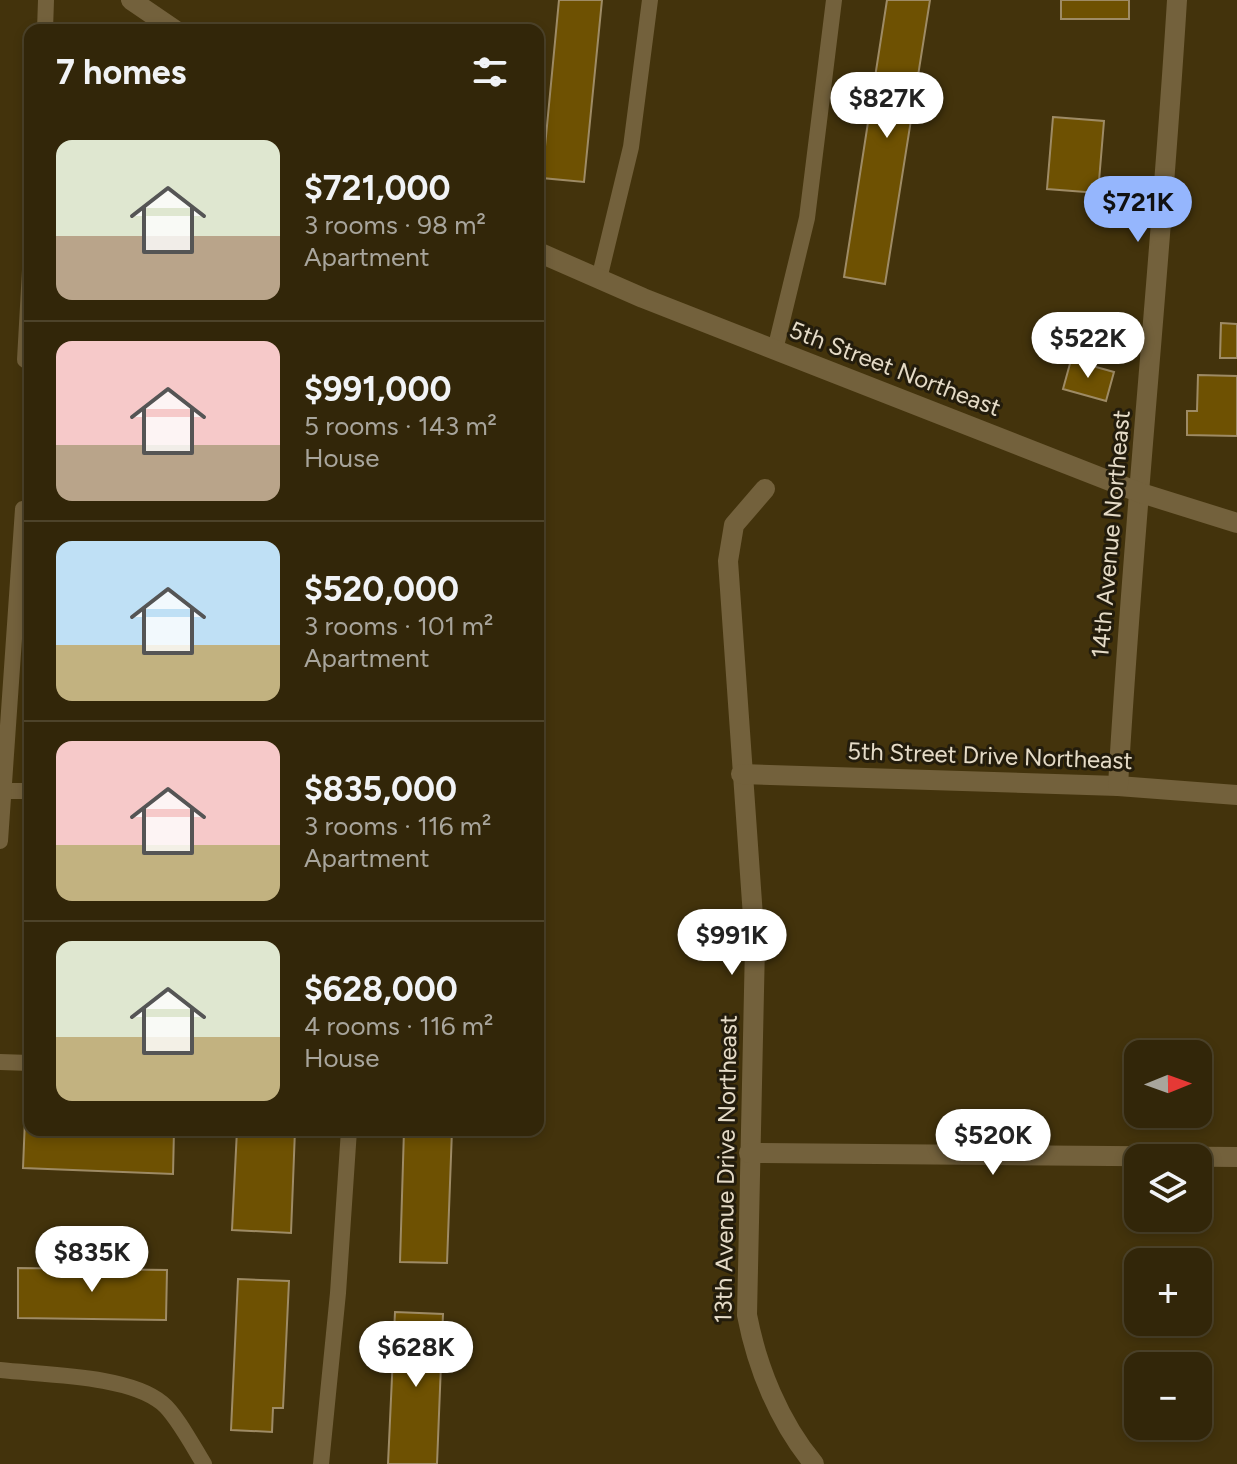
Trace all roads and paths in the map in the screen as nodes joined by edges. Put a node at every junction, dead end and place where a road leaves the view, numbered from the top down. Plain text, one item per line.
1 (46, 0) edge
2 (650, 0) edge
3 (834, 0) edge
4 (1177, 0) edge
5 (134, 1) edge
6 (45, 24) edge
7 (167, 24) edge
8 (544, 255) edge
9 (599, 279) junction
10 (775, 350) junction
11 (765, 489) dead end
12 (1138, 492) junction
13 (24, 509) edge
14 (1237, 523) edge
15 (741, 774) junction
16 (1118, 786) junction
17 (3, 791) junction
18 (24, 791) edge
19 (1237, 795) edge
20 (0, 841) edge
21 (0, 1062) edge
22 (24, 1063) edge
23 (349, 1136) edge
24 (749, 1153) junction
25 (1237, 1157) edge
26 (0, 1370) edge
27 (204, 1464) edge
28 (321, 1464) edge
29 (814, 1464) edge

1 - 6 lane
2 - 9 lane
3 - 10 lane
4 - 12 street, 14th Avenue Northeast
5 - 7 street
8 - 9 street, 5th Street Northeast
9 - 10 street, 5th Street Northeast
10 - 12 street, 5th Street Northeast
11 - 15 street, 13th Avenue Drive Northeast
12 - 14 street, 5th Street Northeast
12 - 16 street, 14th Avenue Northeast
13 - 17 lane
15 - 16 street, 5th Street Drive Northeast
15 - 24 street, 13th Avenue Drive Northeast
16 - 19 street, 5th Street Drive Northeast
17 - 18 lane
17 - 20 lane
21 - 22 lane
23 - 28 lane
24 - 25 street
24 - 29 street, 13th Avenue Drive Northeast
26 - 27 lane

